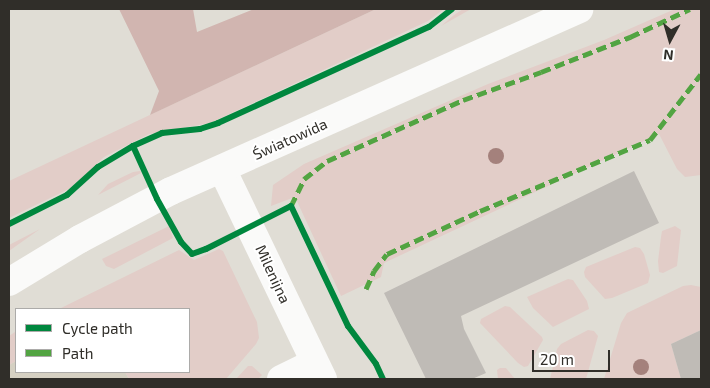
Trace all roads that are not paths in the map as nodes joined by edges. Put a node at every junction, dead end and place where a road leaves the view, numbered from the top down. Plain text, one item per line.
1 (579, 9) edge
2 (222, 169) junction
3 (9, 282) edge
4 (319, 371) edge
5 (281, 379) edge

1 - 2 street, Światowida
2 - 3 street, Światowida
2 - 4 street, Milenijna
4 - 5 street

